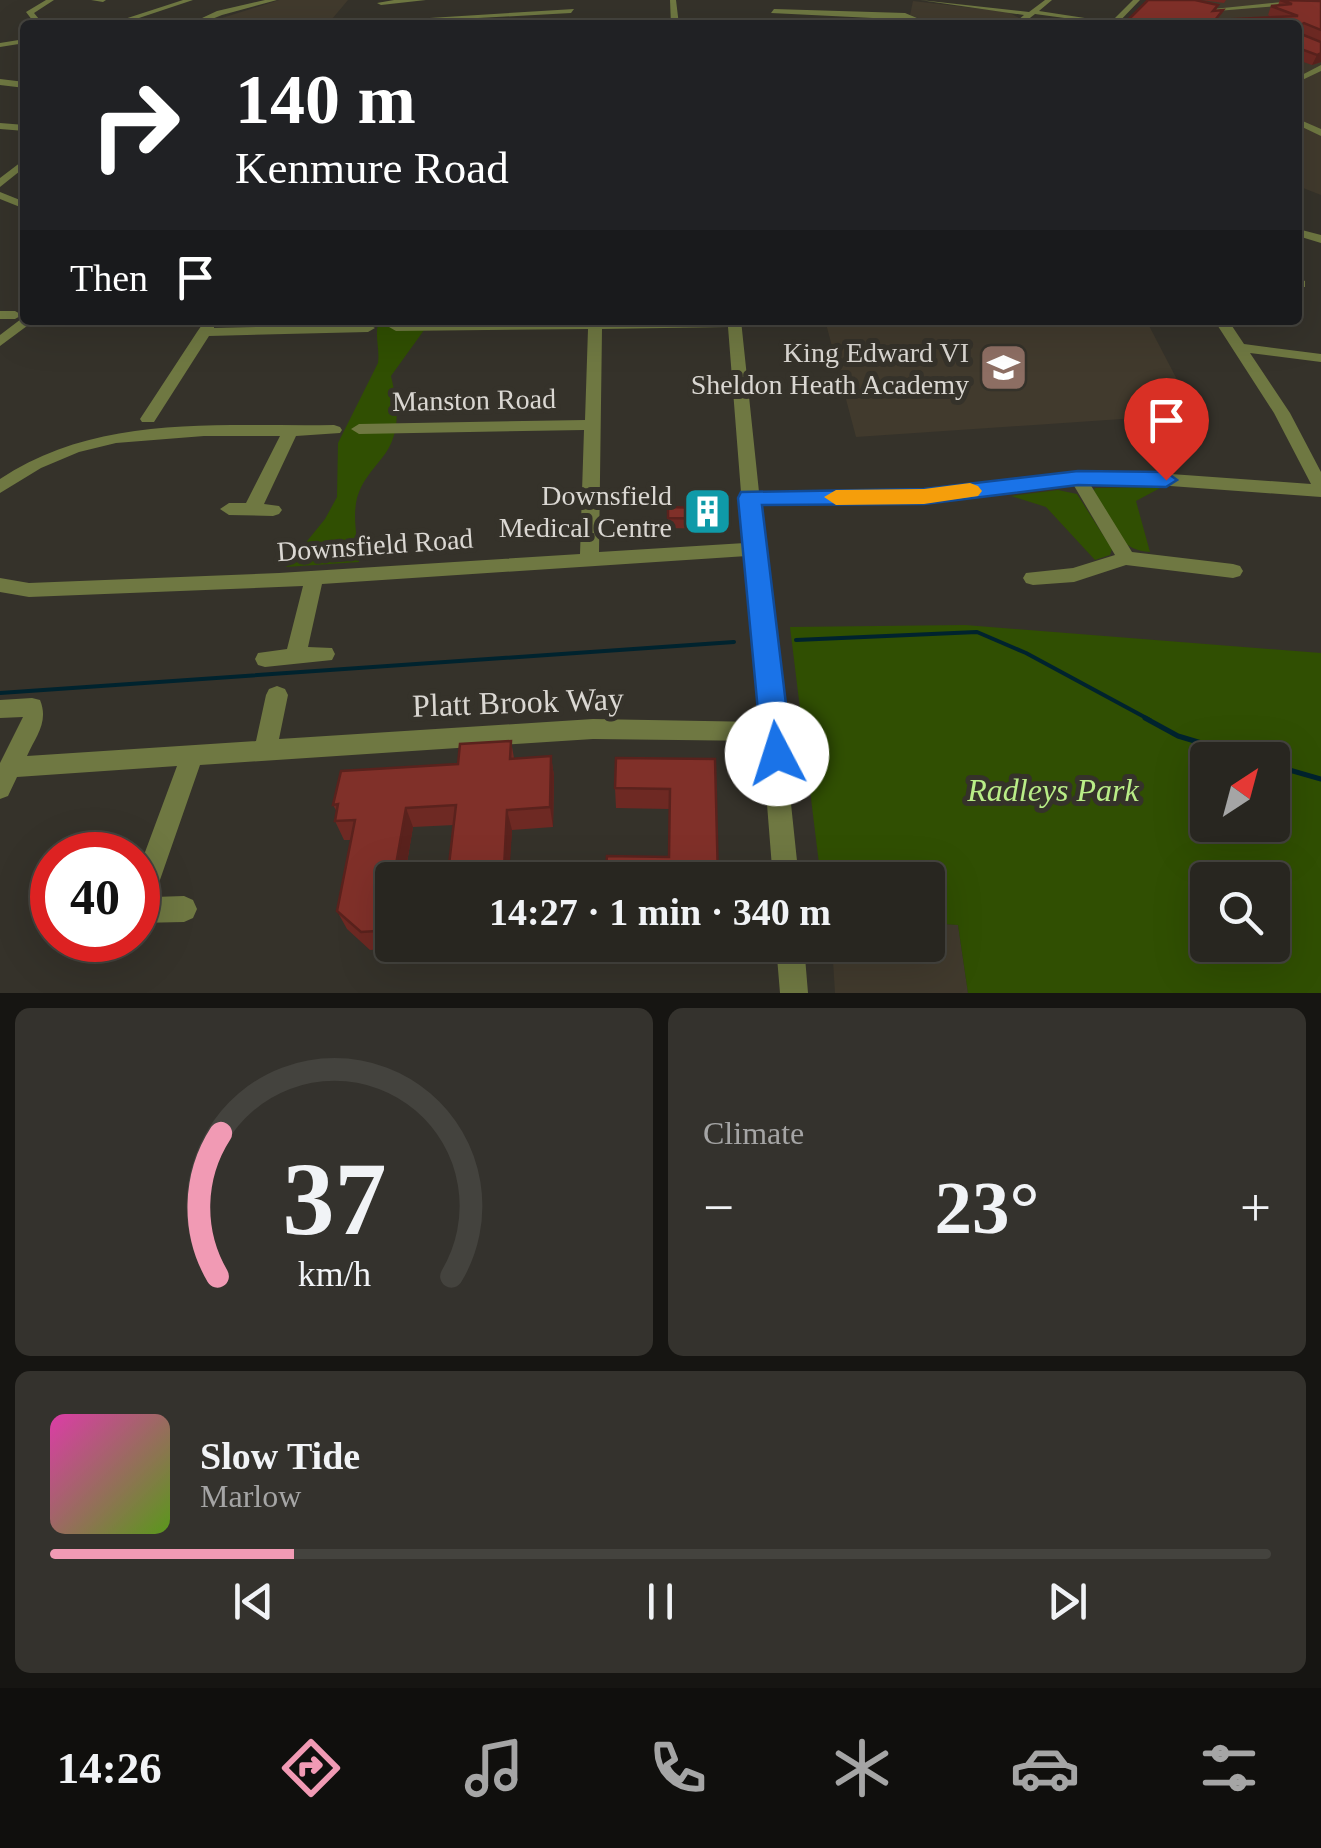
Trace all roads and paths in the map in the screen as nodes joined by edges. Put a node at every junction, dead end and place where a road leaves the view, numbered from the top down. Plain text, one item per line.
1 (51, 0) edge
2 (94, 0) edge
3 (103, 0) edge
4 (190, 0) edge
5 (274, 0) edge
6 (422, 0) edge
7 (563, 0) edge
8 (780, 0) edge
9 (923, 0) edge
10 (1049, 0) edge
11 (1137, 0) edge
12 (382, 2) edge
13 (1321, 4) edge
14 (1206, 6) edge
15 (1217, 9) junction
16 (570, 11) junction
17 (774, 11) junction
18 (1030, 14) junction
19 (899, 17) dead end
20 (36, 20) edge
21 (126, 20) edge
22 (203, 20) edge
23 (430, 20) edge
24 (578, 20) edge
25 (769, 20) edge
26 (1022, 20) edge
27 (1064, 20) edge
28 (1080, 20) edge
29 (1117, 20) edge
30 (1246, 20) edge
31 (20, 166) edge
32 (0, 184) edge
33 (14, 317) edge
34 (476, 325) edge
35 (595, 325) edge
36 (734, 325) edge
37 (1225, 325) edge
38 (208, 326) edge
39 (396, 327) dead end
40 (368, 328) dead end
41 (0, 342) edge
42 (1243, 348) junction
43 (1321, 358) edge
44 (590, 425) junction
45 (144, 427) junction
46 (359, 429) dead end
47 (334, 430) dead end
48 (290, 432) junction
49 (1078, 478) junction
50 (0, 487) edge
51 (1321, 490) edge
52 (749, 498) junction
53 (229, 509) dead end
54 (252, 510) junction
55 (273, 510) dead end
56 (754, 549) junction
57 (1126, 558) junction
58 (589, 559) junction
59 (1233, 571) dead end
60 (314, 578) junction
61 (1033, 578) dead end
62 (0, 584) edge
63 (325, 654) dead end
64 (296, 655) junction
65 (265, 659) dead end
66 (277, 696) dead end
67 (0, 709) edge
68 (774, 732) junction
69 (265, 751) junction
70 (192, 756) junction
71 (5, 777) edge
72 (160, 845) edge
73 (785, 862) edge
74 (160, 908) edge
75 (184, 909) dead end
76 (791, 962) edge
77 (794, 993) edge

1 - 20 street
2 - 3 street
4 - 21 street
5 - 22 street
6 - 12 street
7 - 16 street
8 - 17 street
9 - 18 street
10 - 18 street
11 - 29 street
13 - 15 street
14 - 15 street
15 - 30 street
16 - 23 street
16 - 24 street
17 - 19 street
17 - 25 street
18 - 26 street
18 - 27 street
18 - 28 street
31 - 32 street
33 - 41 street
34 - 39 street
35 - 44 street
36 - 52 street
37 - 42 street
38 - 40 street
38 - 45 street
42 - 43 street
42 - 51 street
44 - 46 street, Manston Road
44 - 58 street
45 - 48 street
45 - 50 street
47 - 48 street
48 - 54 street
49 - 51 street
49 - 52 street
49 - 57 street
52 - 56 street
53 - 54 street
54 - 55 street
56 - 58 street, Downsfield Road
56 - 68 street
57 - 59 street
57 - 61 street
58 - 60 street, Downsfield Road
60 - 62 street, Downsfield Road
60 - 64 street
63 - 64 street
64 - 65 street
66 - 69 street
67 - 71 street, Platt Brook Way
68 - 69 street, Platt Brook Way
68 - 73 street
69 - 70 street, Platt Brook Way
70 - 71 street, Platt Brook Way
70 - 72 street
74 - 75 street
76 - 77 street

